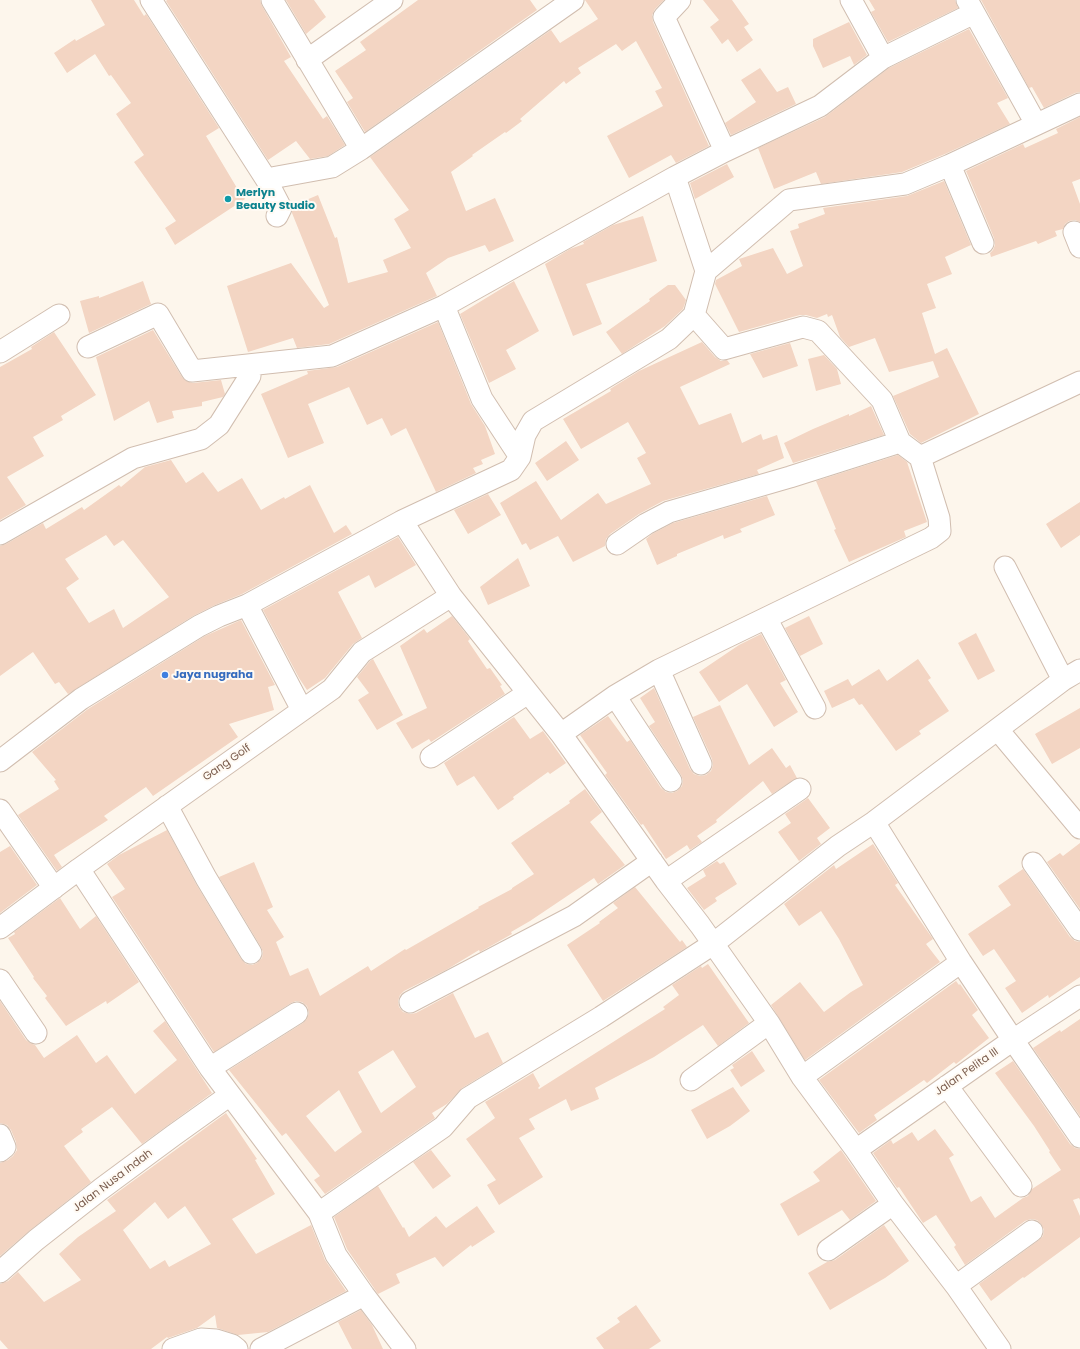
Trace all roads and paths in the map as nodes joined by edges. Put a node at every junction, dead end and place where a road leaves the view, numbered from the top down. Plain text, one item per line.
1 (151, 0) edge
2 (272, 0) edge
3 (392, 0) edge
4 (573, 0) edge
5 (680, 0) edge
6 (851, 0) edge
7 (970, 7) edge
8 (883, 58) junction
9 (308, 60) junction
10 (1080, 104) edge
11 (1036, 124) junction
12 (361, 149) junction
13 (725, 151) junction
14 (950, 166) junction
15 (674, 177) junction
16 (266, 179) junction
17 (277, 216) dead end
18 (982, 243) dead end
19 (706, 271) junction
20 (444, 306) junction
21 (59, 314) dead end
22 (694, 314) junction
23 (88, 347) dead end
24 (0, 352) edge
25 (250, 366) junction
26 (1080, 382) edge
27 (900, 442) junction
28 (920, 456) junction
29 (520, 457) junction
30 (402, 521) junction
31 (0, 534) edge
32 (616, 544) dead end
33 (1005, 567) dead end
34 (451, 596) junction
35 (247, 605) junction
36 (766, 618) junction
37 (659, 670) junction
38 (1072, 675) edge
39 (528, 693) junction
40 (615, 696) junction
41 (816, 708) dead end
42 (302, 710) junction
43 (998, 730) junction
44 (561, 734) junction
45 (431, 757) dead end
46 (0, 761) edge
47 (700, 764) dead end
48 (671, 781) dead end
49 (800, 789) dead end
50 (167, 806) junction
51 (0, 810) edge
52 (874, 822) junction
53 (1080, 828) edge
54 (652, 861) junction
55 (1033, 863) dead end
56 (78, 869) junction
57 (666, 881) junction
58 (54, 888) junction
59 (0, 928) edge
60 (1080, 930) edge
61 (713, 944) junction
62 (251, 953) dead end
63 (961, 962) junction
64 (0, 980) edge
65 (1080, 996) edge
66 (410, 1002) dead end
67 (297, 1013) dead end
68 (769, 1023) junction
69 (36, 1033) dead end
70 (1013, 1040) junction
71 (210, 1068) junction
72 (802, 1077) junction
73 (691, 1080) dead end
74 (947, 1086) junction
75 (230, 1095) junction
76 (0, 1135) edge
77 (1080, 1137) edge
78 (856, 1150) junction
79 (0, 1151) edge
80 (1021, 1186) dead end
81 (893, 1204) junction
82 (319, 1213) junction
83 (1032, 1231) dead end
84 (828, 1250) dead end
85 (0, 1272) edge
86 (956, 1286) junction
87 (364, 1295) junction
88 (173, 1349) edge
89 (237, 1349) edge
90 (262, 1349) edge
91 (405, 1349) edge
92 (1000, 1349) edge

1 - 16 street
2 - 9 street
3 - 9 street
4 - 12 street
5 - 13 street
6 - 8 street
7 - 8 street
7 - 11 street
8 - 13 street
9 - 12 street
10 - 11 street
11 - 14 street
12 - 16 street
13 - 15 street
14 - 18 street
14 - 19 street
15 - 19 street
15 - 20 street
16 - 17 street
19 - 22 street
20 - 25 street
20 - 29 street
21 - 24 street
22 - 27 street
22 - 29 street
23 - 25 street
25 - 31 street
26 - 28 street
27 - 28 street
27 - 32 street
28 - 36 street
29 - 30 street
30 - 34 street
30 - 35 street
33 - 38 street
34 - 39 street
34 - 42 street, Gang Golf
35 - 42 street
35 - 46 street
36 - 37 street
36 - 41 street
37 - 40 street
37 - 47 street
38 - 43 street
39 - 44 street
39 - 45 street
40 - 44 street
40 - 48 street
42 - 50 street, Gang Golf
43 - 52 street
43 - 53 street
44 - 54 street
49 - 57 street
50 - 56 street, Gang Golf
50 - 62 street
51 - 58 street
52 - 61 street
52 - 63 street
54 - 57 street
54 - 66 street
55 - 60 street
56 - 58 street, Gang Golf
56 - 71 street
57 - 61 street
58 - 59 street, Gang Golf
61 - 68 street
61 - 82 street
63 - 70 street
63 - 72 street
64 - 69 street
65 - 70 street, Jalan Pelita III
67 - 71 street
68 - 72 street
68 - 73 street
70 - 74 street, Jalan Pelita III
70 - 77 street
71 - 75 street
72 - 78 street
74 - 78 street, Jalan Pelita III
74 - 80 street
75 - 82 street
75 - 85 street, Jalan Nusa Indah
76 - 79 street
78 - 81 street
81 - 84 street
81 - 86 street
82 - 87 street
83 - 86 street
86 - 92 street
87 - 90 street
87 - 91 street
88 - 89 street

